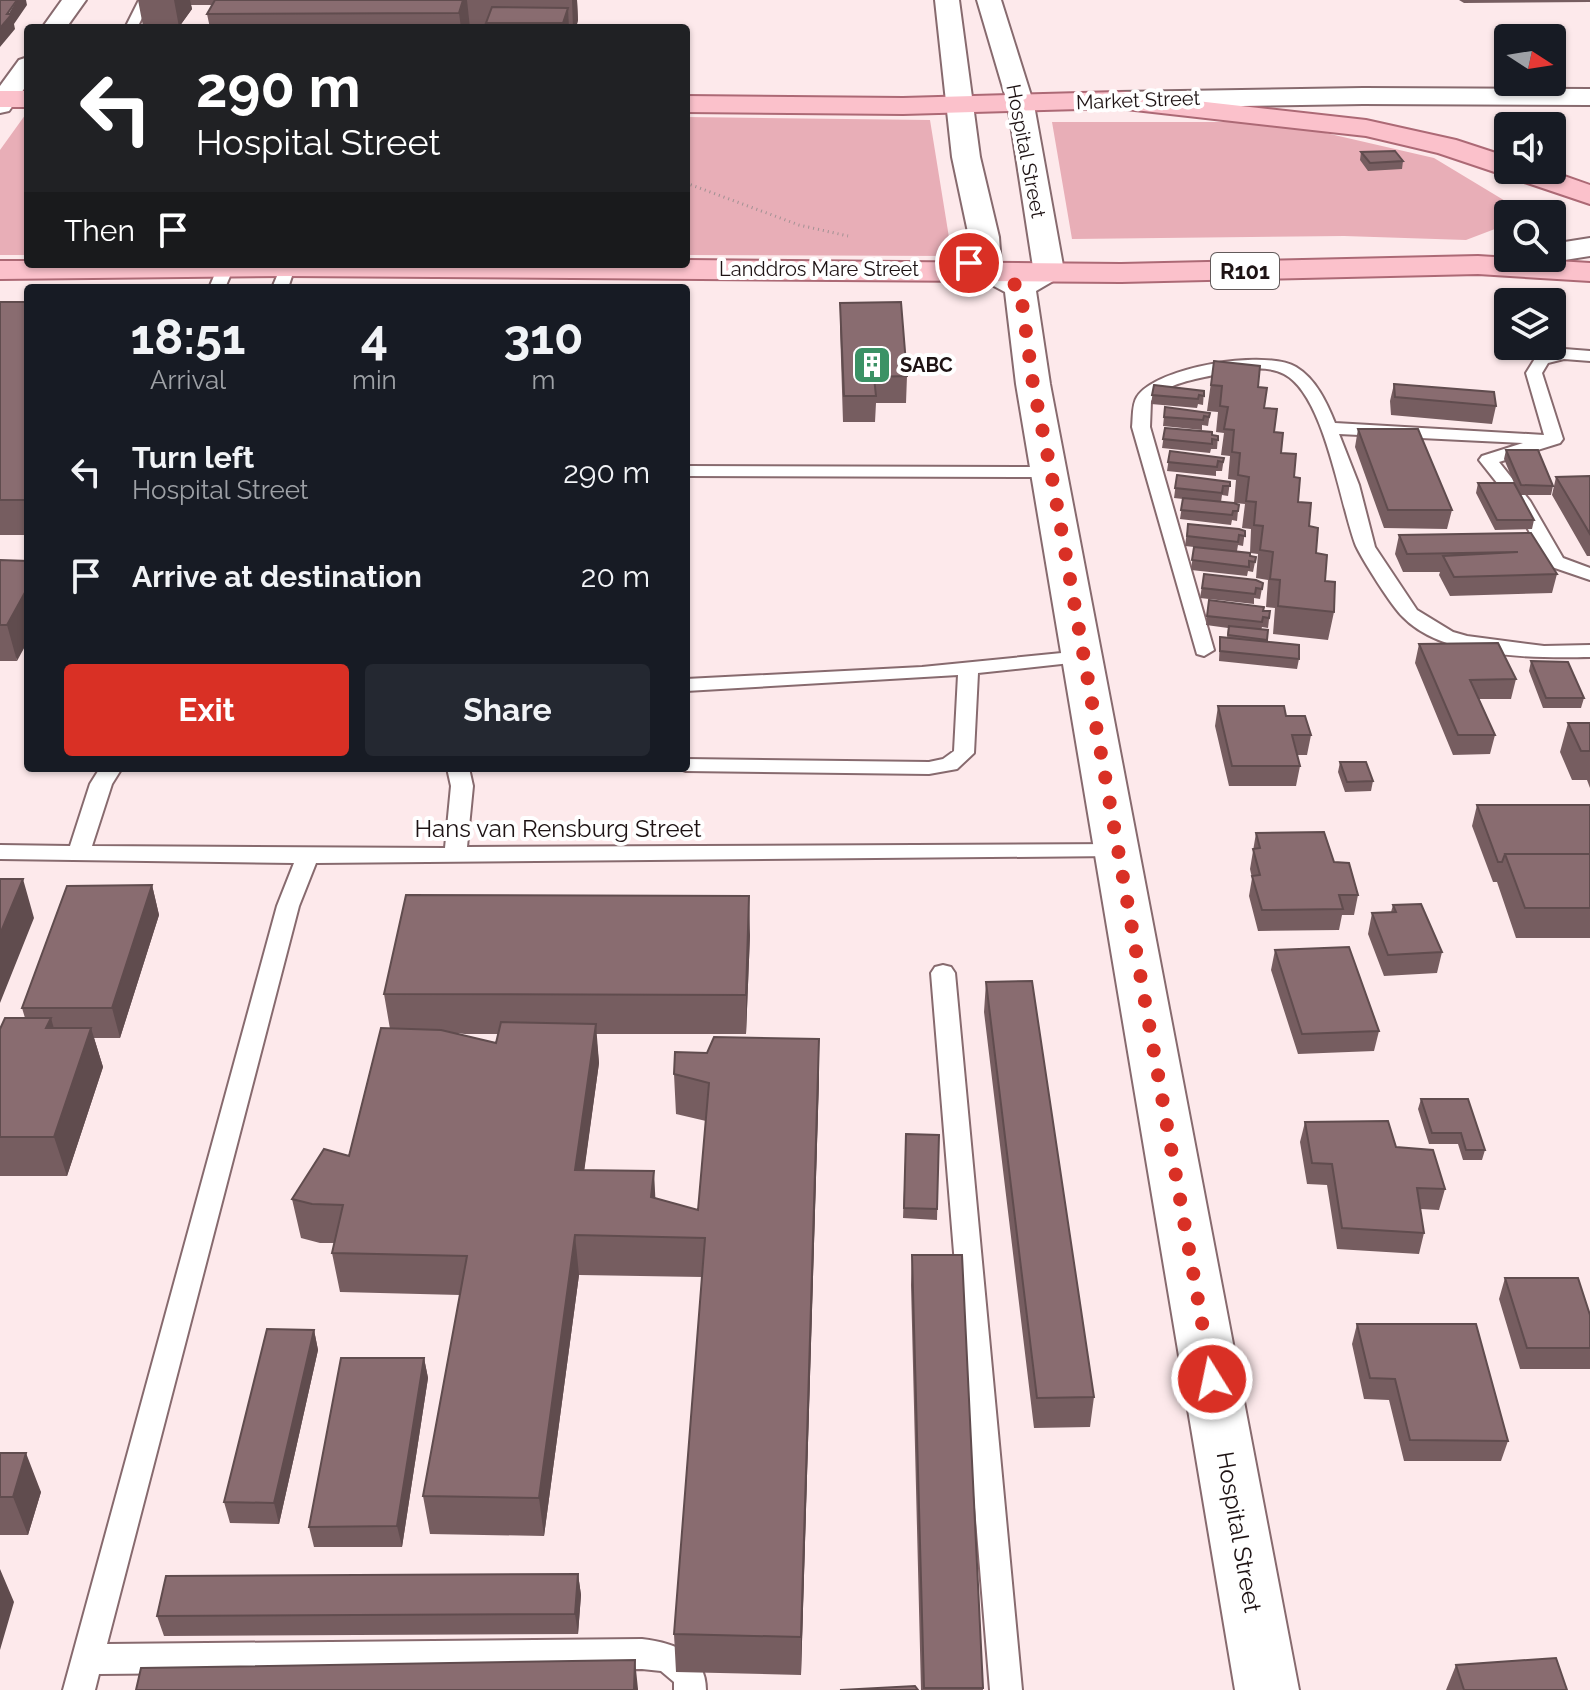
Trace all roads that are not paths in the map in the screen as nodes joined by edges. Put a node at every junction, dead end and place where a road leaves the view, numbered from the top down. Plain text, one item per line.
1 (74, 0) edge
2 (145, 0) edge
3 (947, 0) edge
4 (989, 0) edge
5 (57, 24) edge
6 (133, 24) edge
7 (24, 72) edge
8 (1363, 96) junction
9 (1590, 97) edge
10 (8, 100) edge
11 (1117, 100) junction
12 (690, 104) edge
13 (960, 105) junction
14 (1021, 105) junction
15 (1590, 122) edge
16 (1494, 161) edge
17 (1545, 184) edge
18 (1560, 184) edge
19 (1590, 195) edge
20 (1590, 216) edge
21 (1590, 252) edge
22 (1566, 253) edge
23 (1494, 262) edge
24 (1478, 265) junction
25 (0, 270) edge
26 (1018, 276) junction
27 (221, 278) edge
28 (284, 278) edge
29 (1590, 356) edge
30 (1330, 428) junction
31 (1554, 439) junction
32 (690, 471) edge
33 (1051, 472) junction
34 (1590, 574) edge
35 (1204, 650) dead end
36 (1590, 651) edge
37 (1082, 657) junction
38 (968, 668) junction
39 (690, 685) edge
40 (690, 765) edge
41 (108, 772) edge
42 (459, 772) edge
43 (1117, 849) junction
44 (0, 852) edge
45 (79, 853) junction
46 (455, 855) junction
47 (308, 856) junction
48 (943, 973) dead end
49 (88, 1659) junction
50 (79, 1690) edge
51 (690, 1690) edge
52 (1006, 1690) edge
53 (1267, 1690) edge

1 - 5 street
2 - 6 lane
3 - 13 street, Hospital Street
4 - 14 street, Hospital Street
7 - 10 street
8 - 9 street, Market Street
8 - 11 street, Market Street
8 - 15 street
11 - 14 main road, Market Street
11 - 16 main road
12 - 13 main road, Market Street
13 - 14 main road, Market Street
13 - 26 street, Hospital Street
14 - 26 street, Hospital Street
17 - 20 main road
18 - 19 main road
21 - 22 street
21 - 24 main road, Landdros Mare Street / R101
23 - 24 street
24 - 26 main road, Landdros Mare Street / R101
25 - 27 main road, Landdros Mare Street / R101
26 - 28 main road, Landdros Mare Street / R101
26 - 33 street, Hospital Street
27 - 28 main road, Landdros Mare Street / R101
29 - 31 lane
30 - 31 lane
30 - 35 lane
30 - 36 lane
31 - 34 lane
32 - 33 lane
33 - 37 street, Hospital Street
37 - 38 lane
37 - 43 street, Hospital Street
38 - 39 lane
38 - 40 lane
41 - 45 lane
42 - 46 lane
43 - 46 lane, Hans van Rensburg Street
43 - 53 street, Hospital Street
44 - 45 lane, Hans van Rensburg Street
45 - 47 lane, Hans van Rensburg Street
46 - 47 lane, Hans van Rensburg Street
47 - 49 lane
48 - 52 lane
49 - 50 lane
49 - 51 lane

